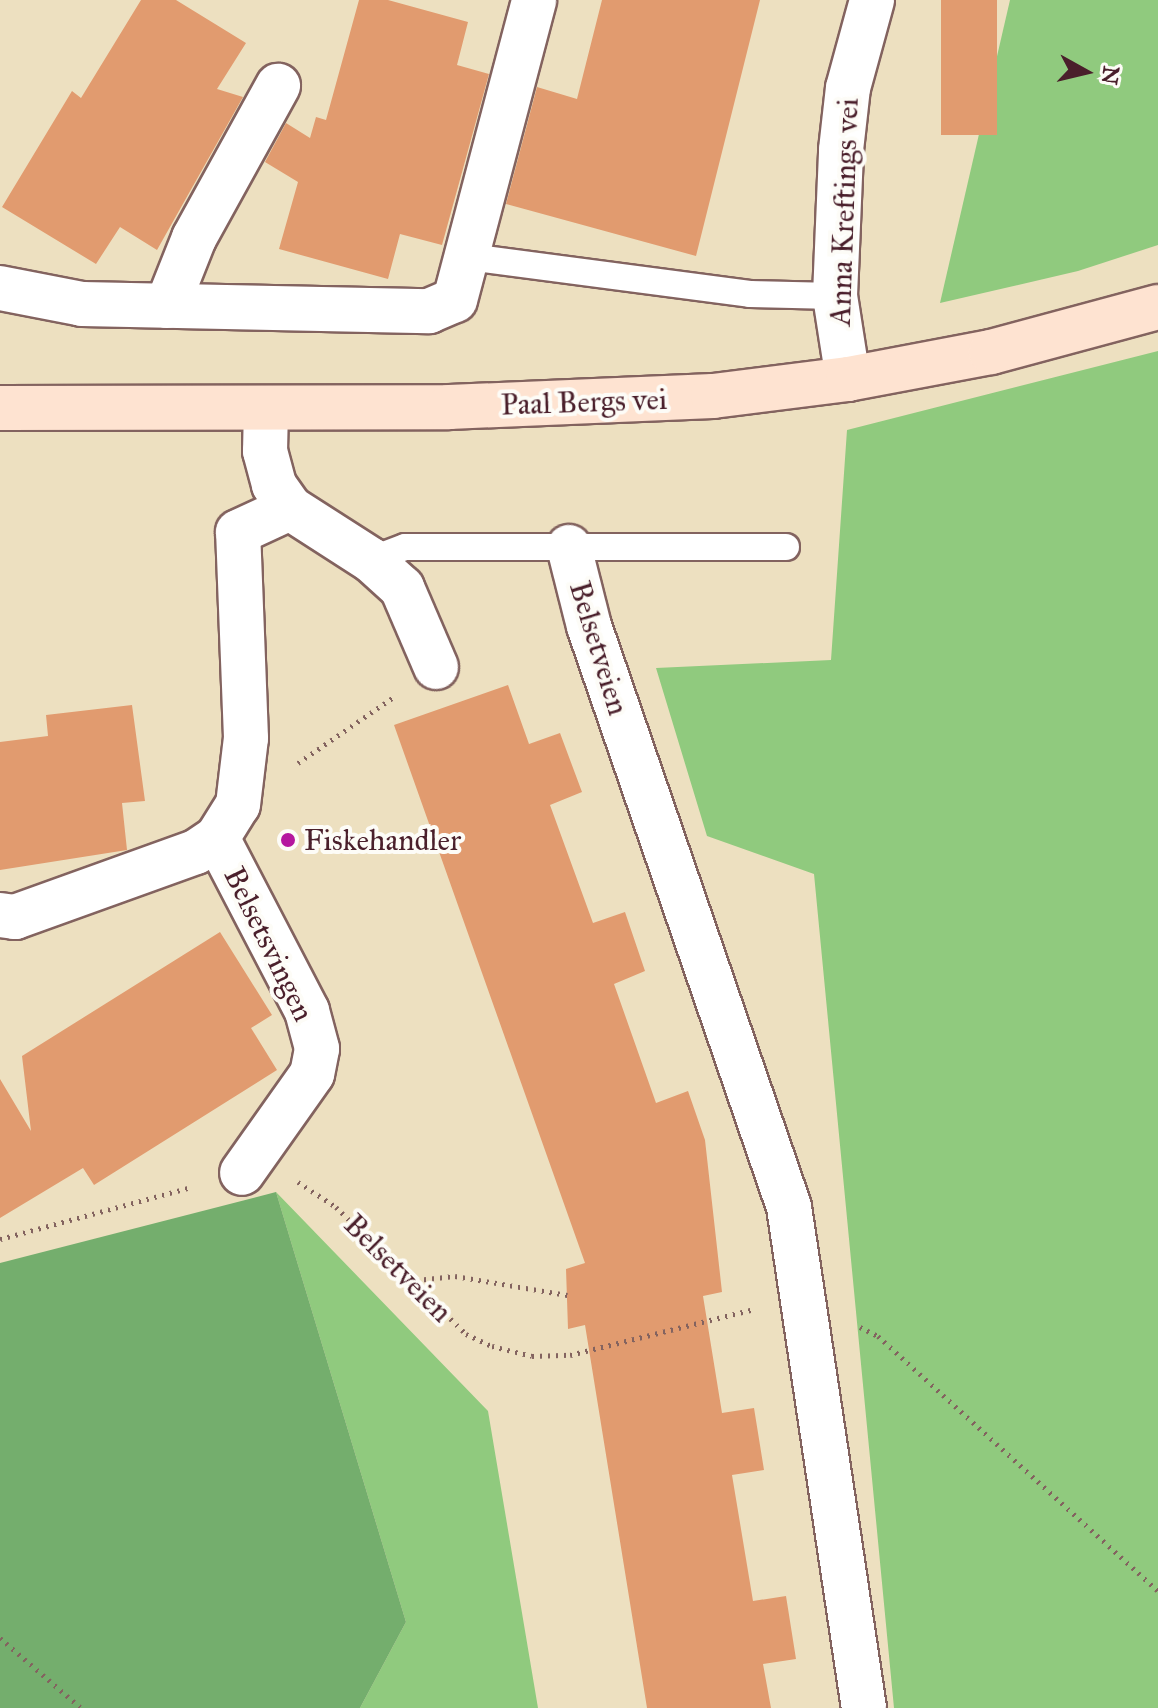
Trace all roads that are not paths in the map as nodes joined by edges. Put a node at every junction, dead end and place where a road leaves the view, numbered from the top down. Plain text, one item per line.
1 (534, 0) edge
2 (872, 0) edge
3 (278, 86) dead end
4 (469, 257) junction
5 (0, 288) edge
6 (835, 296) junction
7 (167, 306) junction
8 (1158, 307) edge
9 (848, 379) junction
10 (0, 408) edge
11 (266, 408) junction
12 (290, 508) junction
13 (569, 547) junction
14 (786, 547) dead end
15 (371, 560) junction
16 (436, 667) road end
17 (228, 822) junction
18 (0, 915) edge
19 (242, 1173) road end
20 (864, 1708) edge

1 - 4 street
2 - 6 street, Anna Kreftings vei
3 - 7 street
4 - 6 lane
4 - 7 street
5 - 7 street
6 - 9 street, Anna Kreftings vei
8 - 9 street, Paal Bergs vei
9 - 11 street, Paal Bergs vei
10 - 11 street, Paal Bergs vei
11 - 12 street
12 - 15 street
12 - 17 street
13 - 14 lane
13 - 15 lane
13 - 20 street, Belsetveien
15 - 16 street
17 - 18 street, Belsetsvingen
17 - 19 street, Belsetsvingen

